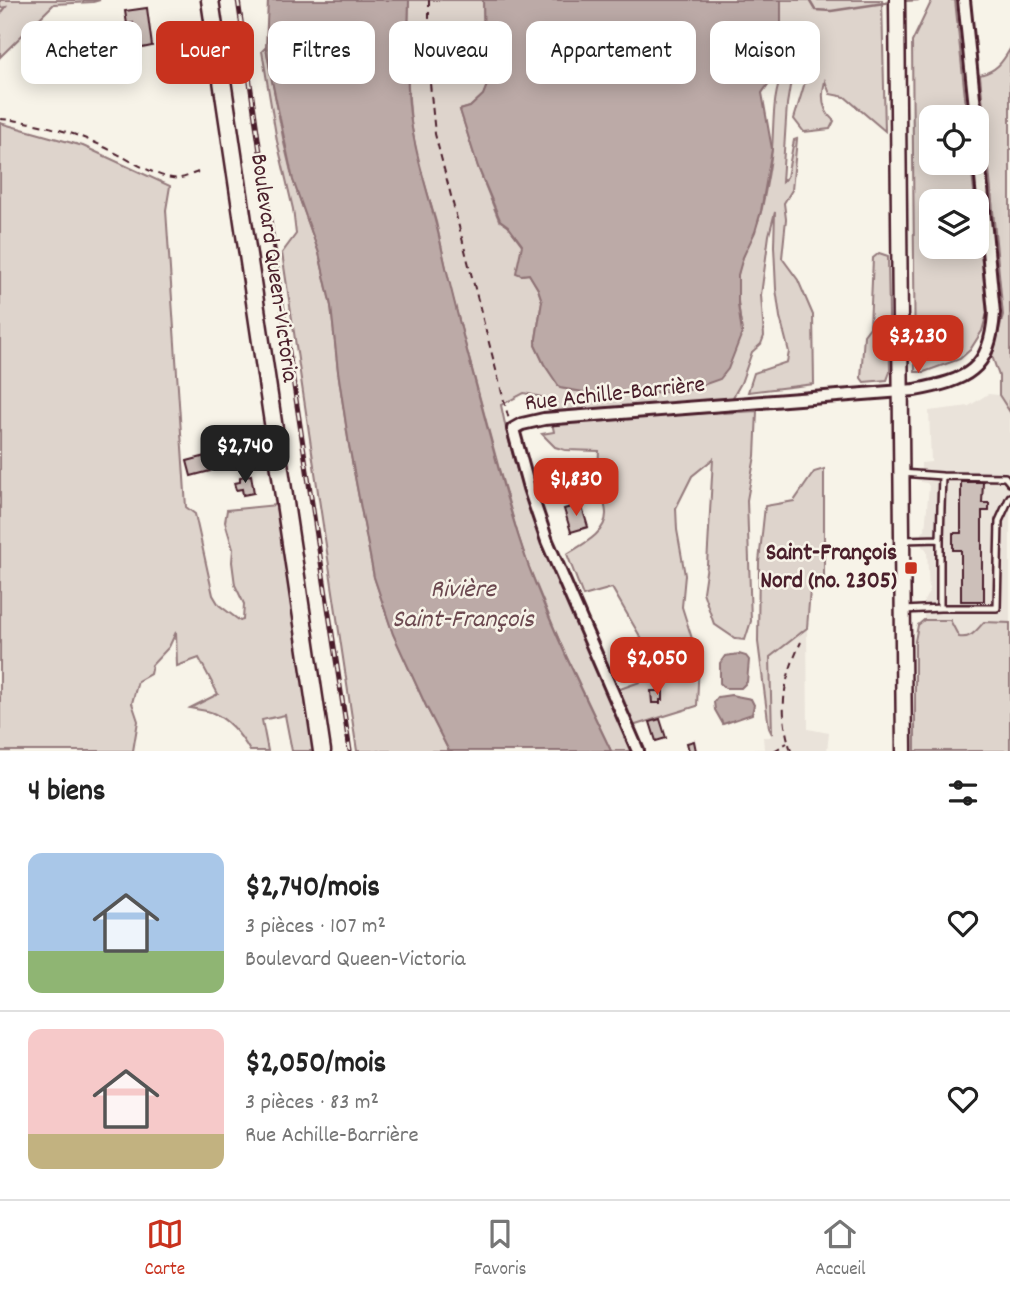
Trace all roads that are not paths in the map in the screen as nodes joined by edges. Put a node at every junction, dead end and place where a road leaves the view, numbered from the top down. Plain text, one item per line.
1 (210, 0) edge
2 (897, 0) edge
3 (964, 0) edge
4 (975, 105) edge
5 (981, 175) edge
6 (900, 391) junction
7 (901, 472) junction
8 (942, 476) junction
9 (1010, 483) edge
10 (1010, 497) edge
11 (940, 539) junction
12 (902, 540) junction
13 (940, 607) junction
14 (902, 610) junction
15 (321, 751) edge
16 (638, 751) edge
17 (904, 751) edge

1 - 15 main road, Boulevard Queen-Victoria
2 - 6 street
3 - 4 street
5 - 6 street, Rue Achille-Barrière
6 - 7 street
6 - 16 street, Rue Achille-Barrière
7 - 8 lane
7 - 12 street
8 - 9 lane
8 - 11 lane
10 - 13 lane
11 - 12 lane
11 - 13 lane
12 - 14 street
13 - 14 lane
14 - 17 street

